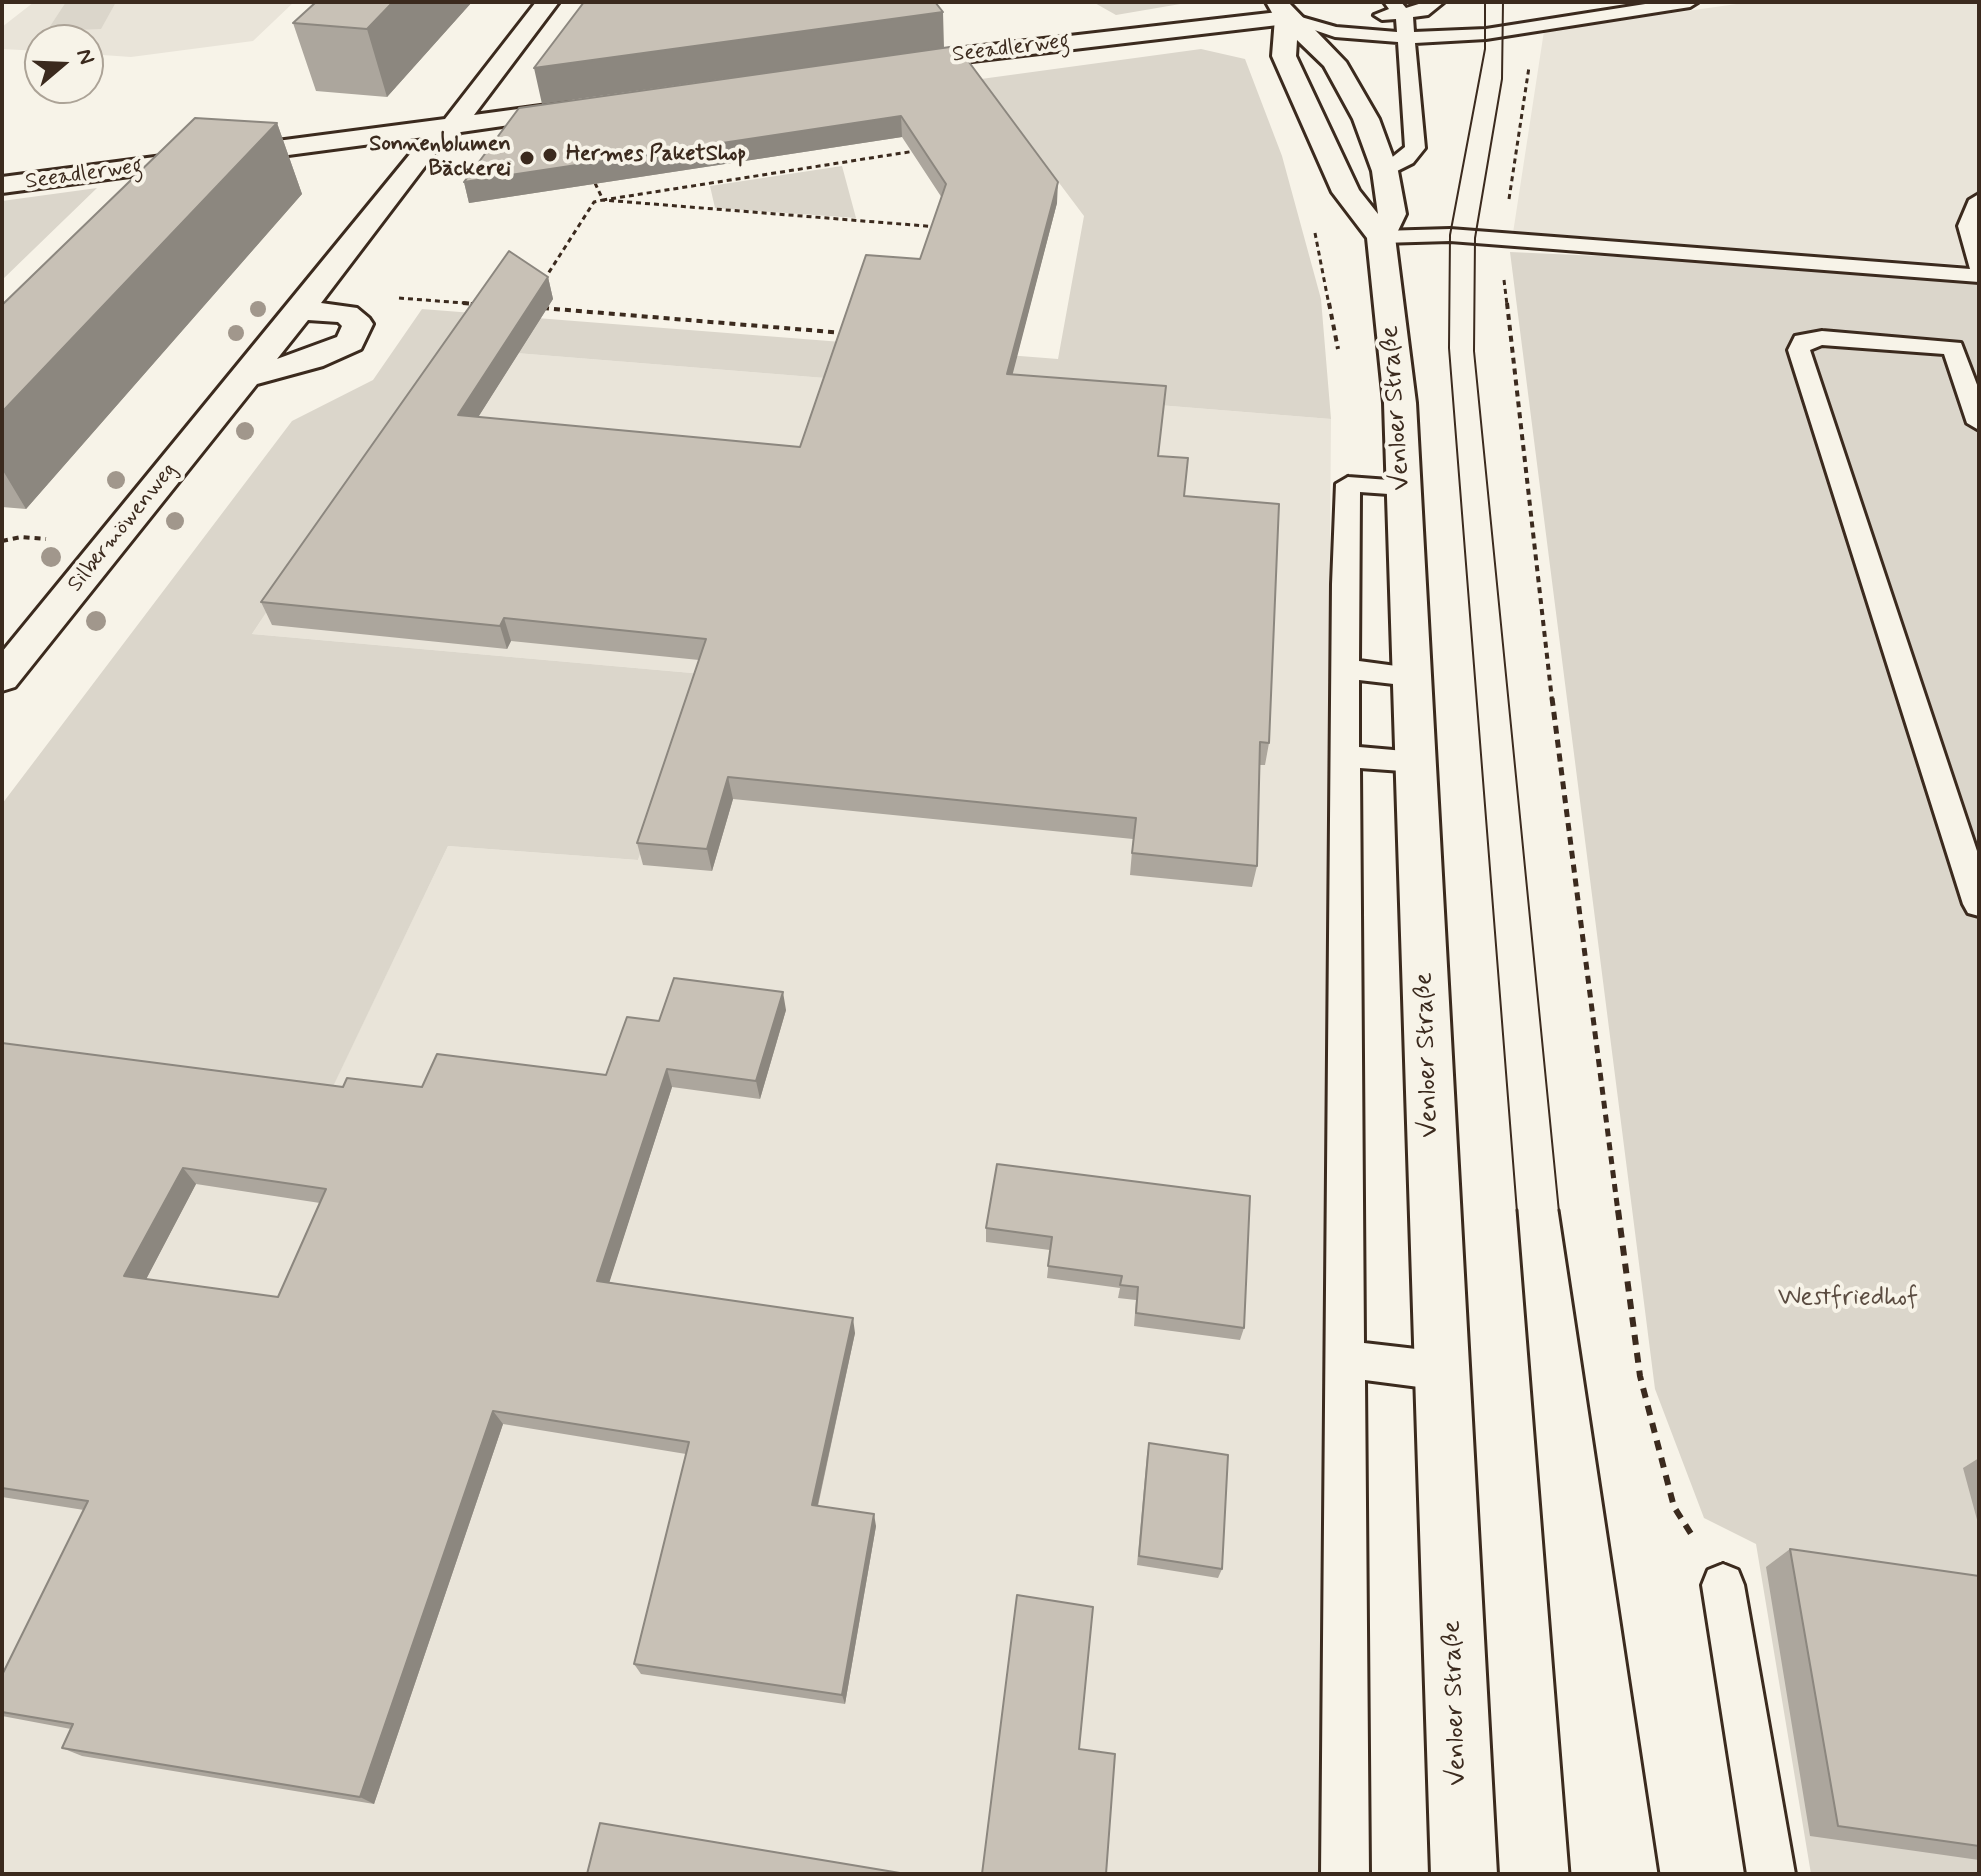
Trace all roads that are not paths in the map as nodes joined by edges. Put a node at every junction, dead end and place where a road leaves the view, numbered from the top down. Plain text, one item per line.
1 (548, 2) edge
2 (1436, 2) edge
3 (1674, 2) edge
4 (1689, 2) edge
5 (1398, 8) edge
6 (1282, 10) edge
7 (1407, 38) junction
8 (874, 66) edge
9 (592, 107) edge
10 (451, 128) junction
11 (1385, 171) junction
12 (2, 185) edge
13 (1979, 200) edge
14 (1381, 237) junction
15 (1979, 267) edge
16 (1979, 276) edge
17 (300, 311) junction
18 (1953, 348) junction
19 (1979, 350) edge
20 (245, 378) junction
21 (1979, 423) edge
22 (1403, 488) junction
23 (1345, 669) junction
24 (1411, 677) junction
25 (2, 678) edge
26 (1344, 756) junction
27 (1416, 762) junction
28 (1979, 904) edge
29 (1345, 1359) junction
30 (1442, 1371) junction
31 (1723, 1585) road end
32 (1345, 1874) edge
33 (1464, 1874) edge
34 (1771, 1874) edge

1 - 10 street
2 - 5 lane
3 - 4 lane
4 - 7 lane
5 - 6 lane
5 - 7 lane
6 - 7 lane
6 - 8 street, Seeadlerweg
6 - 11 street, Venloer Straße
6 - 14 street
7 - 11 lane
9 - 10 street, Seeadlerweg
10 - 12 street, Seeadlerweg
10 - 17 street, Silbermöwenweg
11 - 14 street, Venloer Straße
13 - 15 lane
14 - 16 lane
14 - 22 street, Venloer Straße
17 - 20 street, Silbermöwenweg
17 - 20 street
18 - 19 lane
18 - 21 lane
18 - 28 lane
20 - 25 street, Silbermöwenweg
22 - 23 lane
22 - 24 street, Venloer Straße
23 - 24 lane
23 - 26 lane
24 - 27 street, Venloer Straße
26 - 27 lane
26 - 29 lane
27 - 30 street, Venloer Straße
29 - 30 lane
29 - 32 lane
30 - 33 street, Venloer Straße
31 - 34 lane

